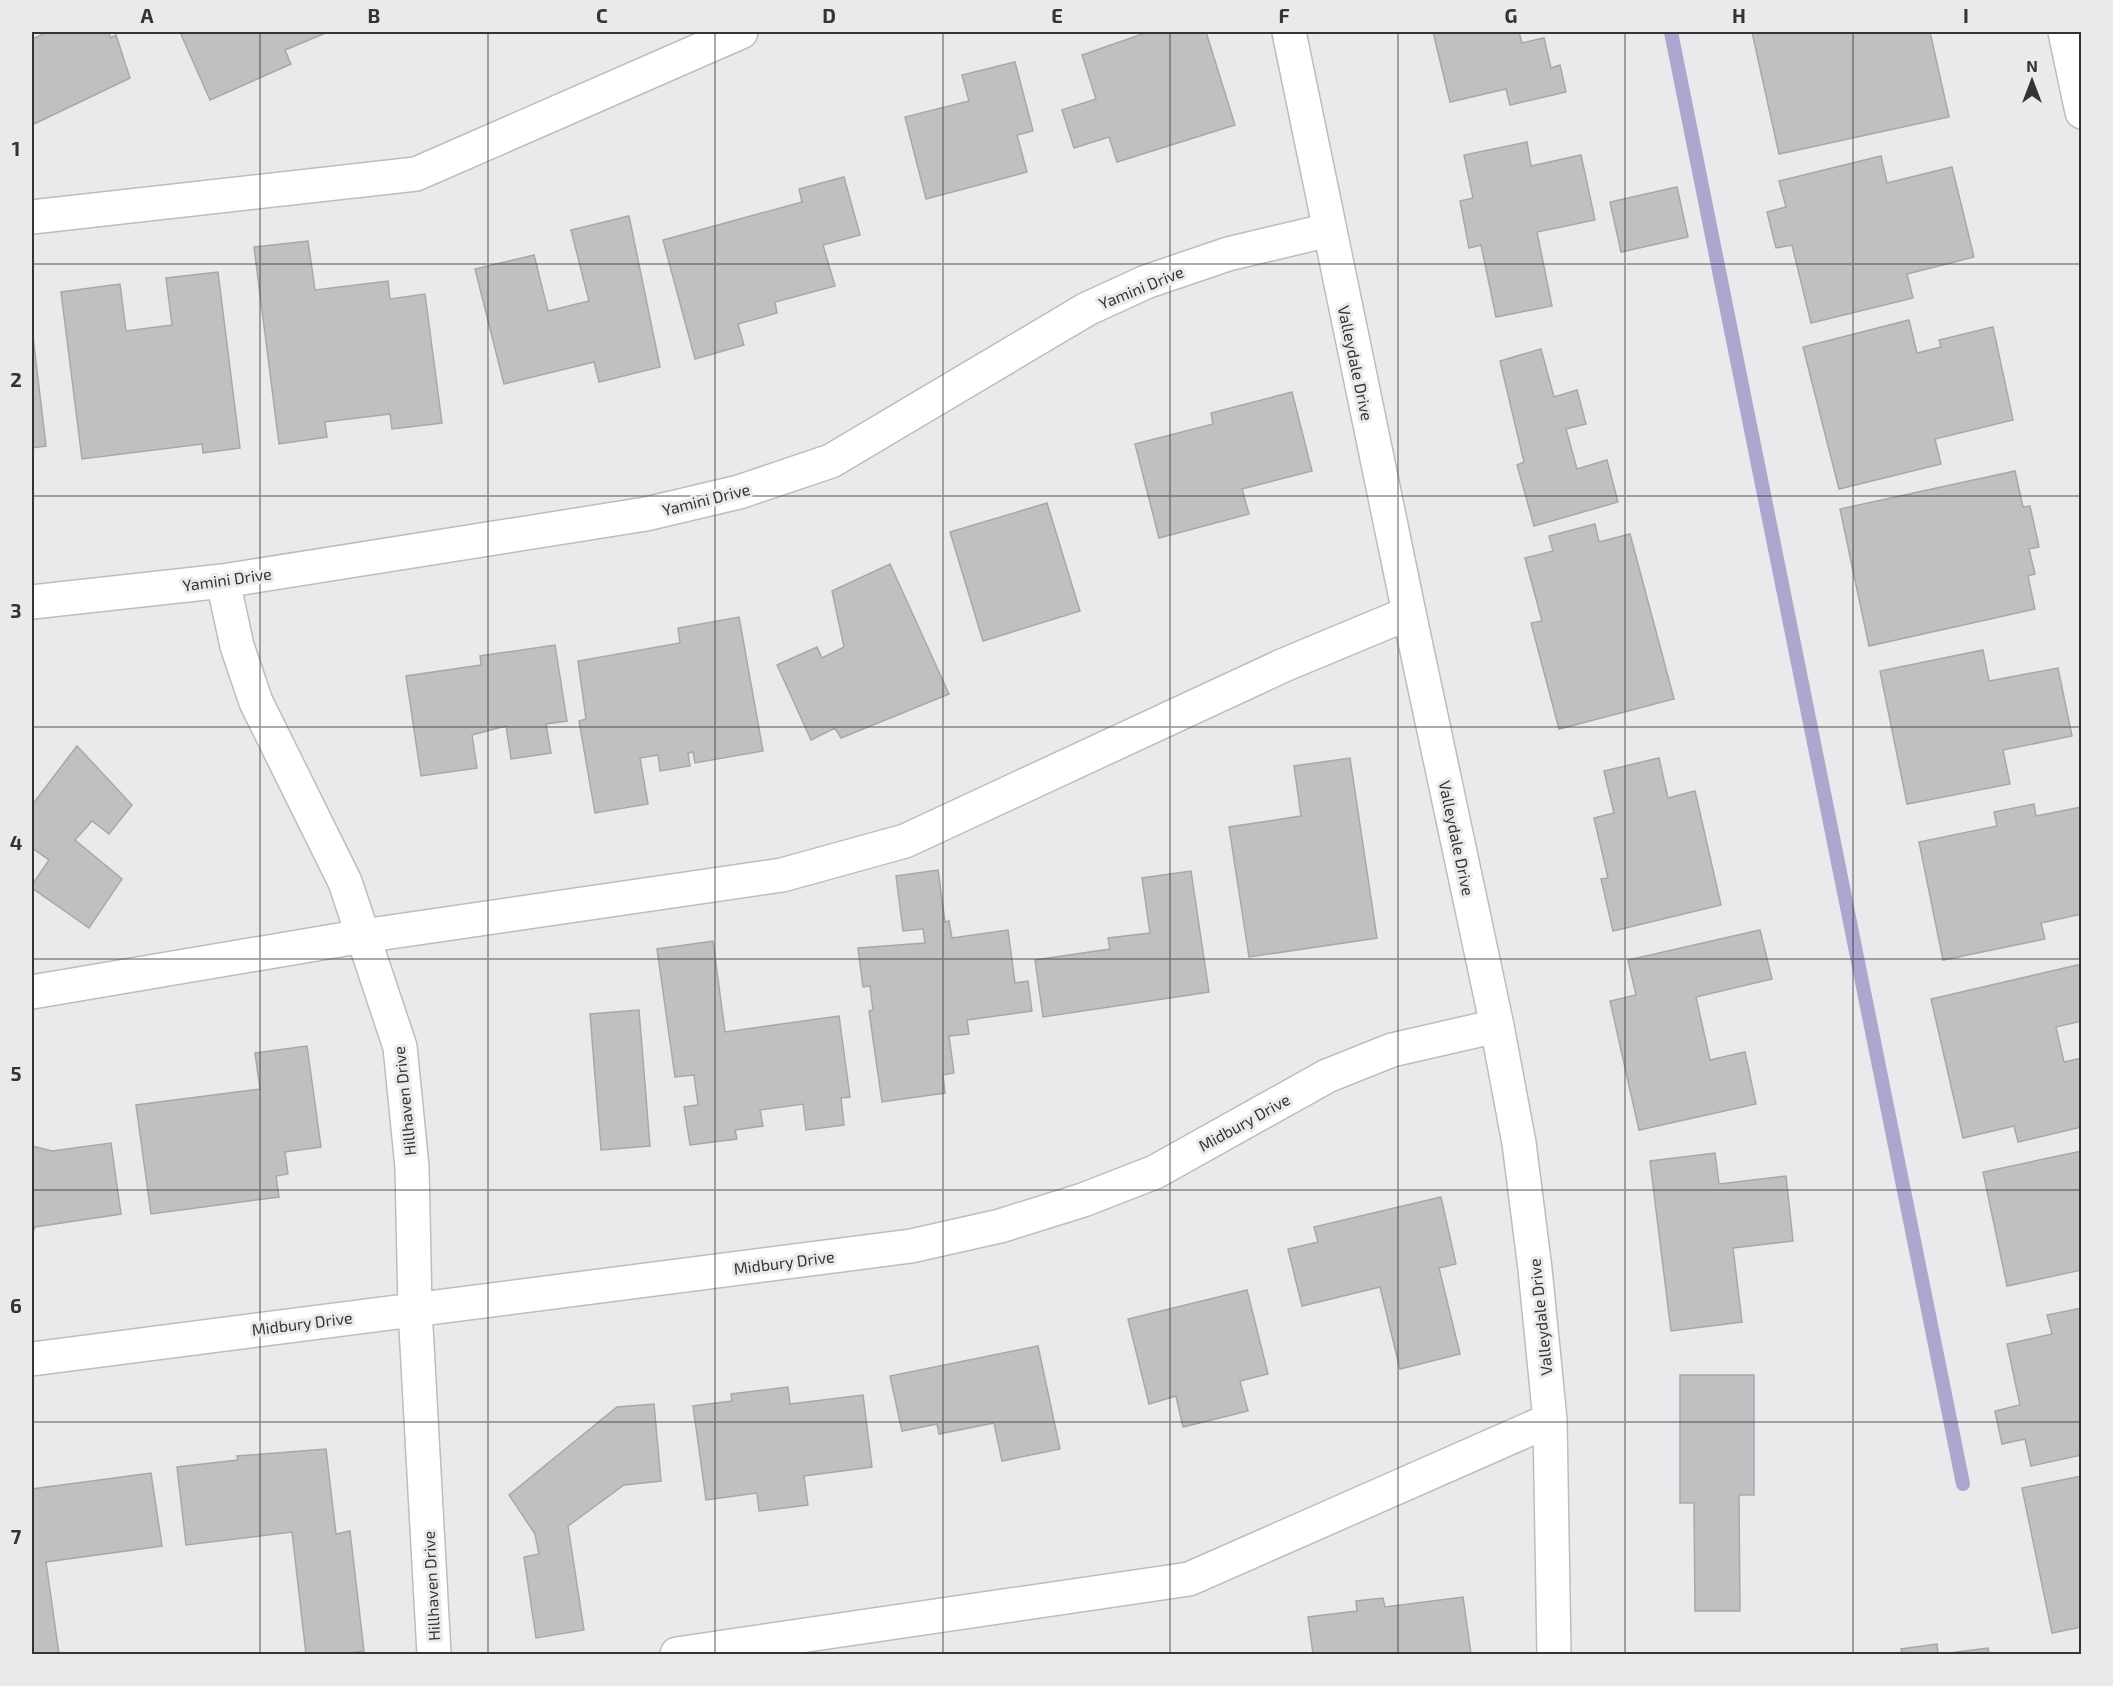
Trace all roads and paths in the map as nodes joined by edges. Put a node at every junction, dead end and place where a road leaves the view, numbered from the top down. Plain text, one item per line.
1 (741, 32) edge
2 (1289, 32) edge
3 (2065, 32) edge
4 (2081, 103) edge
5 (32, 217) edge
6 (1329, 230) junction
7 (223, 581) junction
8 (32, 602) edge
9 (1409, 613) junction
10 (363, 936) junction
11 (32, 992) edge
12 (1497, 1026) junction
13 (415, 1309) junction
14 (32, 1359) edge
15 (1550, 1420) junction
16 (434, 1654) edge
17 (677, 1654) edge
18 (1554, 1654) edge

1 - 5 street
2 - 6 street, Valleydale Drive
3 - 4 street
6 - 7 street, Yamini Drive
6 - 9 street, Valleydale Drive
7 - 8 street, Yamini Drive
7 - 10 street, Hillhaven Drive
9 - 10 street
9 - 12 street, Valleydale Drive
10 - 11 street
10 - 13 street, Hillhaven Drive
12 - 13 street, Midbury Drive
12 - 15 street, Valleydale Drive
13 - 14 street, Midbury Drive
13 - 16 street, Hillhaven Drive
15 - 17 street
15 - 18 street, Valleydale Drive

